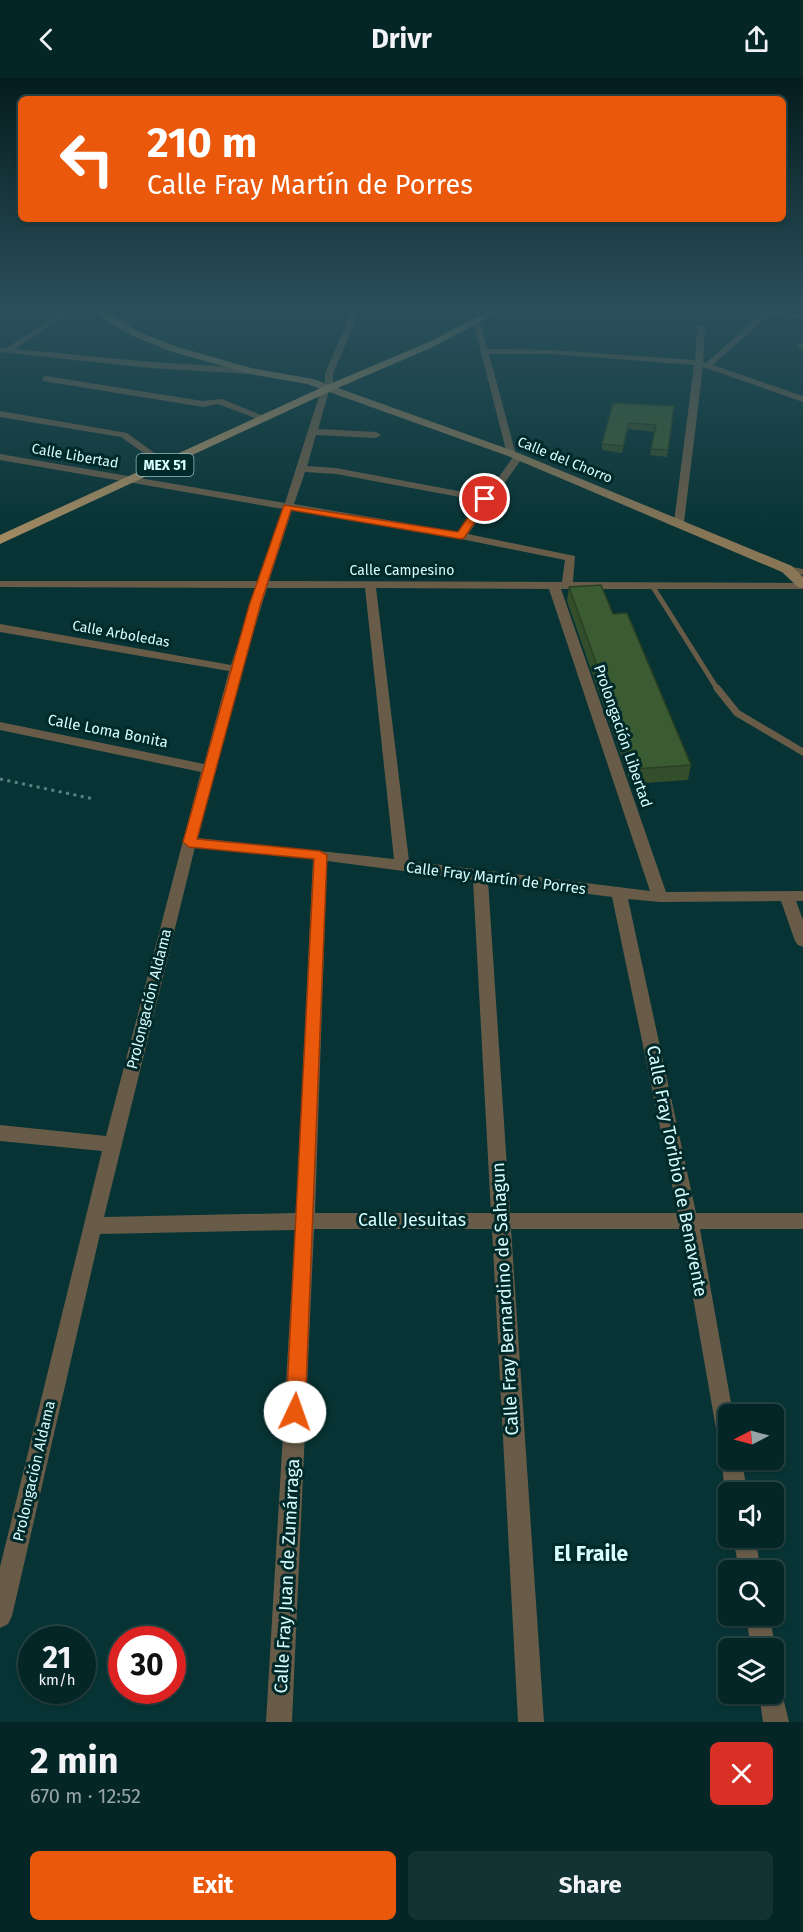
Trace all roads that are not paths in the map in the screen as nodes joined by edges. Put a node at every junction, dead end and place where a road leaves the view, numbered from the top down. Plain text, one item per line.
1 (94, 387) edge
2 (320, 387) edge
3 (332, 387) edge
4 (495, 387) edge
5 (700, 387) edge
6 (768, 387) edge
7 (327, 389) junction
8 (803, 399) edge
9 (0, 414) edge
10 (267, 419) junction
11 (314, 432) junction
12 (376, 435) dead end
13 (515, 456) junction
14 (0, 457) edge
15 (166, 465) junction
16 (302, 469) junction
17 (135, 479) junction
18 (485, 499) junction
19 (287, 507) junction
20 (679, 522) junction
21 (461, 536) junction
22 (0, 540) edge
23 (571, 558) joint
24 (787, 568) junction
25 (803, 572) edge
26 (0, 584) edge
27 (261, 585) junction
28 (803, 585) edge
29 (370, 586) junction
30 (561, 586) junction
31 (653, 587) junction
32 (0, 628) edge
33 (236, 669) junction
34 (0, 726) edge
35 (803, 752) edge
36 (209, 769) junction
37 (189, 842) junction
38 (320, 855) junction
39 (402, 865) junction
40 (480, 877) junction
41 (619, 893) junction
42 (660, 897) junction
43 (795, 897) edge
44 (803, 941) edge
45 (0, 1133) edge
46 (113, 1144) junction
47 (500, 1220) junction
48 (305, 1221) junction
49 (803, 1221) edge
50 (690, 1222) junction
51 (93, 1226) junction
52 (721, 1404) edge
53 (0, 1616) edge
54 (773, 1704) edge
55 (279, 1722) edge
56 (531, 1722) edge
57 (776, 1722) edge

1 - 10 street
2 - 7 street, Calle del Chorro
3 - 7 main road, MEX 51
4 - 13 street
5 - 20 street
6 - 8 street
7 - 10 main road, MEX 51
7 - 11 street, Prolongación Aldama
7 - 13 street, Calle del Chorro
9 - 15 street
10 - 15 main road, MEX 51
11 - 12 street
11 - 16 street, Prolongación Aldama
13 - 18 street
13 - 20 street, Calle del Chorro
14 - 17 street, Calle Libertad
15 - 17 main road, MEX 51
16 - 18 street
16 - 19 street, Prolongación Aldama
17 - 19 street, Calle Libertad
17 - 22 main road, MEX 51
18 - 21 street
19 - 21 street, Calle Libertad
19 - 27 street, Prolongación Aldama
20 - 24 street, Calle del Chorro
21 - 23 street, Calle Libertad
23 - 30 street, Prolongación Libertad
24 - 25 street
24 - 28 street
26 - 27 street, Calle Campesino
27 - 29 street, Calle Campesino
27 - 33 street, Prolongación Aldama
28 - 31 street, Calle Campesino
29 - 30 street, Calle Campesino
29 - 39 street
30 - 31 street, Calle Campesino
30 - 42 street, Prolongación Libertad
31 - 35 lane
32 - 33 street, Calle Arboledas
33 - 36 street, Prolongación Aldama
34 - 36 street, Calle Loma Bonita
36 - 37 street, Prolongación Aldama
37 - 38 street, Calle Fray Martín de Porres
37 - 46 street, Prolongación Aldama
38 - 39 street, Calle Fray Martín de Porres
38 - 48 street, Calle Fray Juan de Zumárraga
39 - 40 street, Calle Fray Martín de Porres
40 - 41 street, Calle Fray Martín de Porres
40 - 47 street, Calle Fray Bernardino de Sahagun
41 - 42 street, Calle Fray Martín de Porres
41 - 50 street, Calle Fray Toribio de Benavente
42 - 43 street, Calle Fray Martín de Porres
43 - 44 street
45 - 46 street
46 - 51 street, Prolongación Aldama
47 - 48 street, Calle Jesuitas
47 - 50 street, Calle Jesuitas
47 - 56 street, Calle Fray Bernardino de Sahagun
48 - 51 street, Calle Jesuitas
48 - 55 street, Calle Fray Juan de Zumárraga
49 - 50 street, Calle Jesuitas
50 - 52 street, Calle Fray Toribio de Benavente
51 - 53 street, Prolongación Aldama
54 - 57 street

